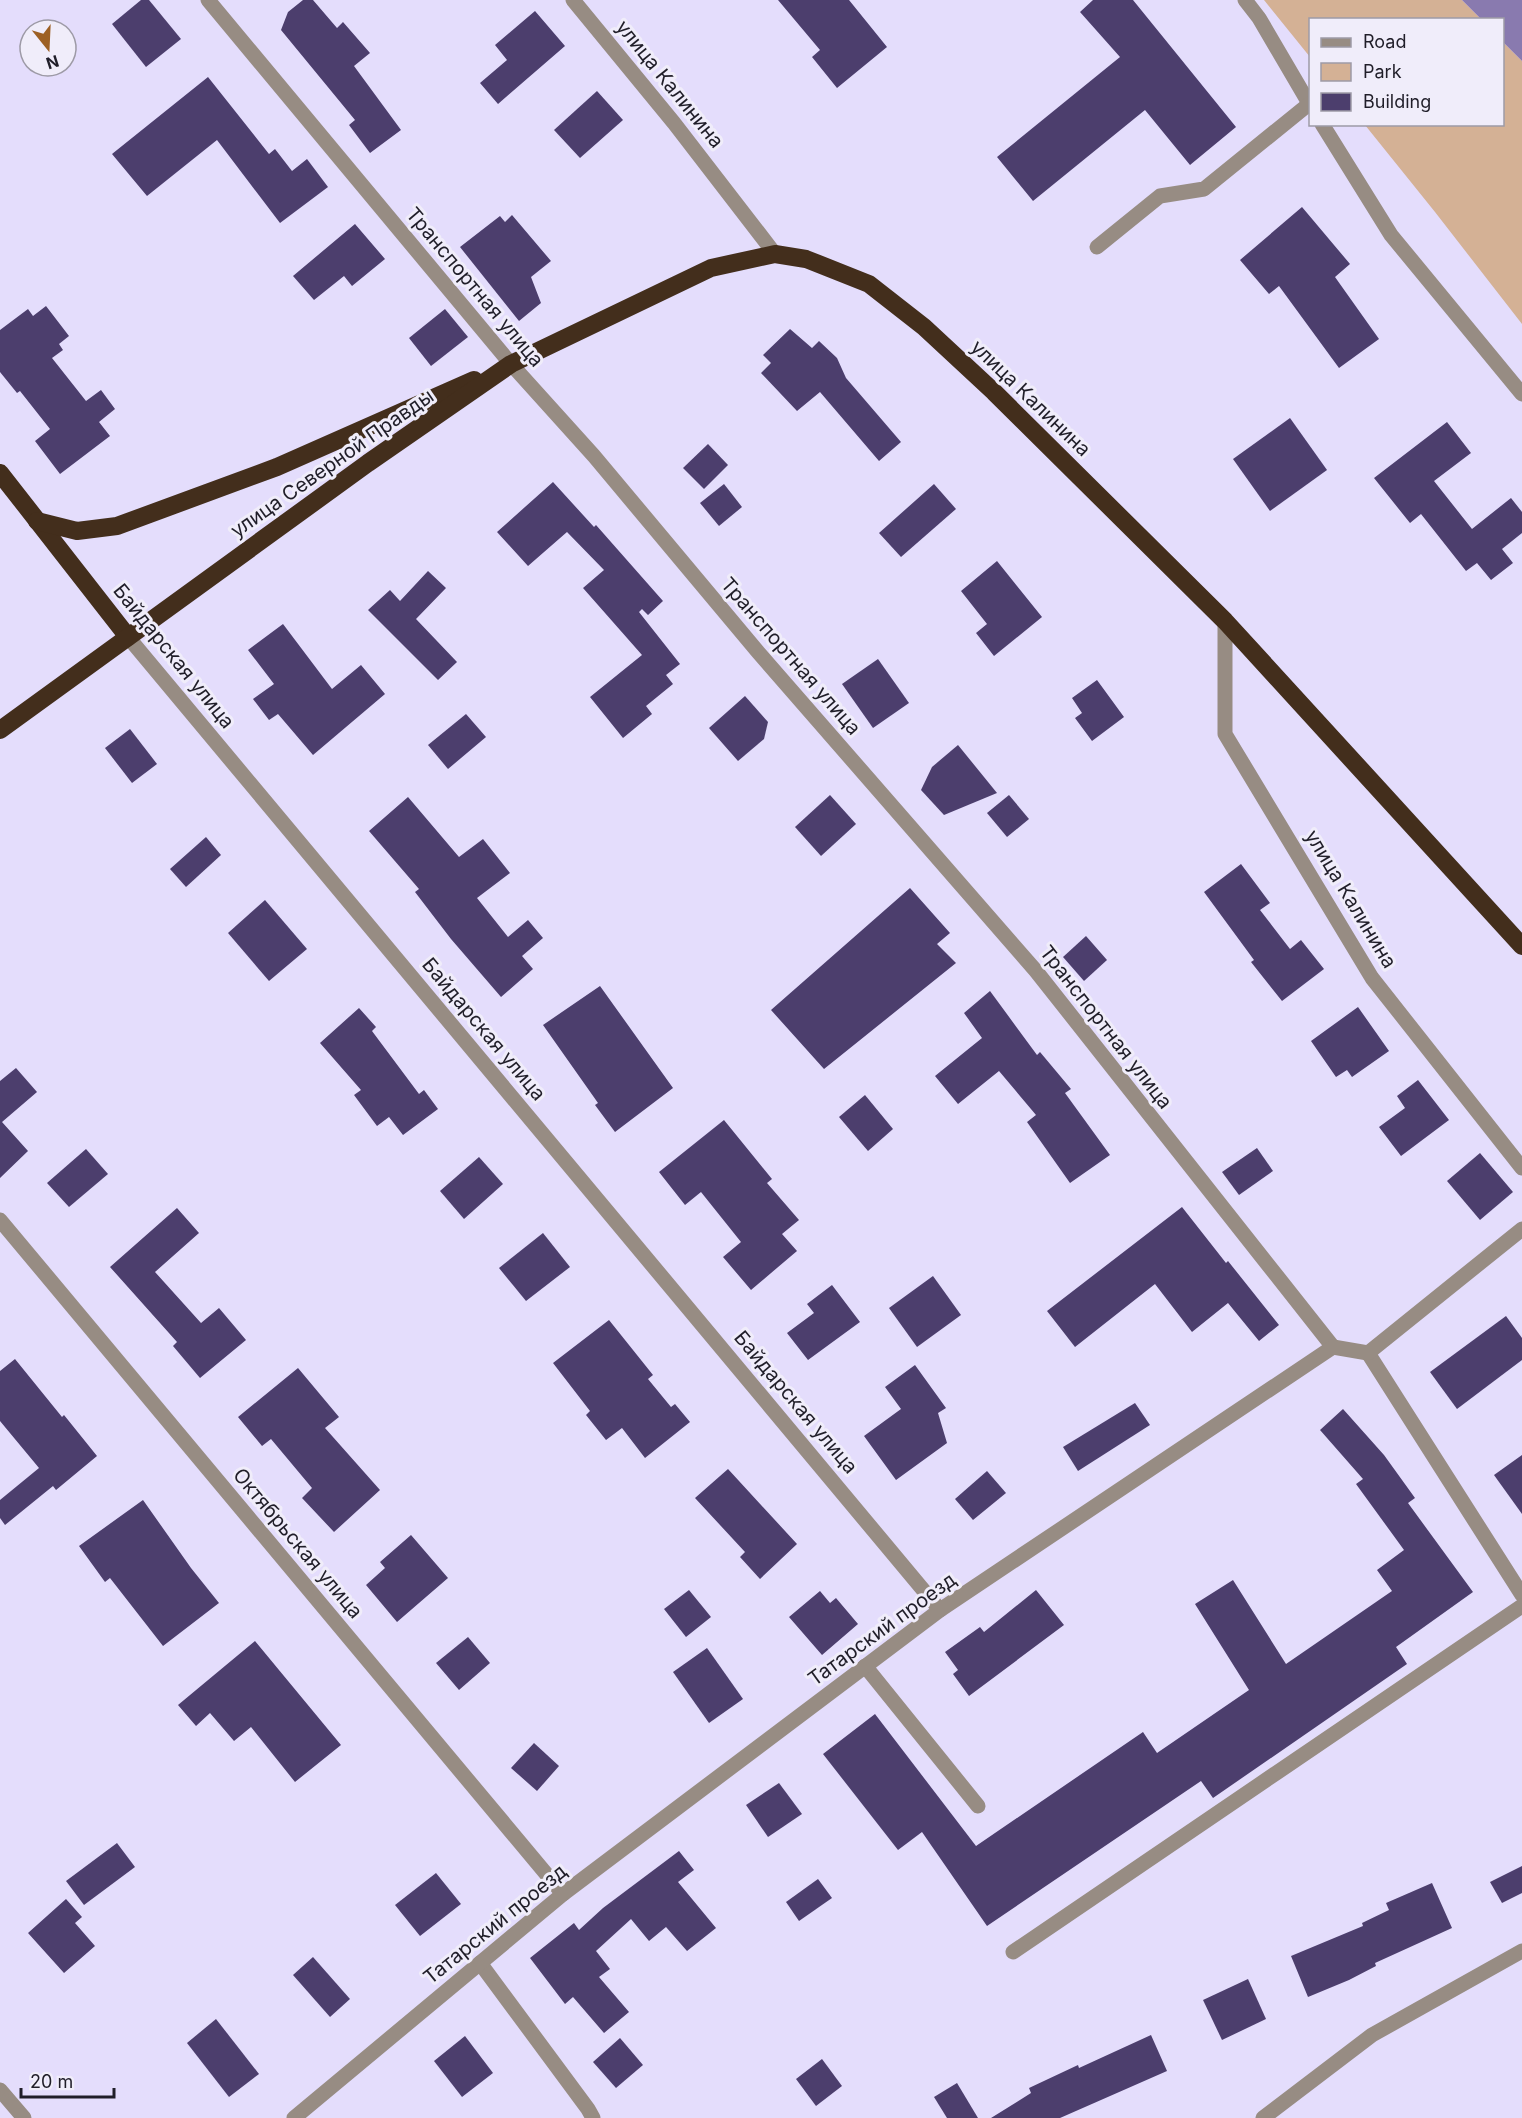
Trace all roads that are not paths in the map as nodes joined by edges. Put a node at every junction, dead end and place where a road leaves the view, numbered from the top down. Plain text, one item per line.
1 (208, 0) edge
2 (573, 0) edge
3 (1245, 0) edge
4 (1309, 103) edge
5 (1309, 106) edge
6 (1323, 126) edge
7 (1097, 247) dead end
8 (775, 254) junction
9 (711, 268) joint
10 (512, 364) junction
11 (1522, 394) edge
12 (0, 473) edge
13 (37, 521) junction
14 (1225, 621) junction
15 (128, 637) junction
16 (0, 730) edge
17 (1522, 946) edge
18 (1522, 1168) edge
19 (0, 1220) edge
20 (1522, 1229) edge
21 (1333, 1347) junction
22 (1368, 1353) junction
23 (1522, 1595) edge
24 (1522, 1606) edge
25 (940, 1610) junction
26 (865, 1666) junction
27 (978, 1806) dead end
28 (563, 1894) junction
29 (1522, 1951) edge
30 (1013, 1952) dead end
31 (480, 1963) junction
32 (0, 2090) edge
33 (24, 2118) edge
34 (294, 2118) edge
35 (593, 2118) edge
36 (1263, 2118) edge

1 - 10 street, Транспортная улица
2 - 8 street, улица Калинина
3 - 4 street
5 - 7 street
6 - 11 street
8 - 9 highway, улица Калинина
8 - 14 highway, улица Калинина
9 - 10 highway, улица Северной Правды
10 - 13 highway
10 - 15 highway, улица Северной Правды
10 - 21 street, Транспортная улица
12 - 13 highway, Байдарская улица
13 - 15 highway, Байдарская улица
14 - 17 highway, улица Калинина
14 - 18 street, улица Калинина
15 - 16 highway, улица Северной Правды
15 - 25 street, Байдарская улица
19 - 28 street, Октябрьская улица
20 - 22 street
21 - 22 street
21 - 25 street, Татарский проезд
22 - 23 street
24 - 30 street
25 - 26 street, Татарский проезд
26 - 27 street
26 - 28 street, Татарский проезд
28 - 31 street, Татарский проезд
29 - 36 street
31 - 34 street, Татарский проезд
31 - 35 street
32 - 33 street

